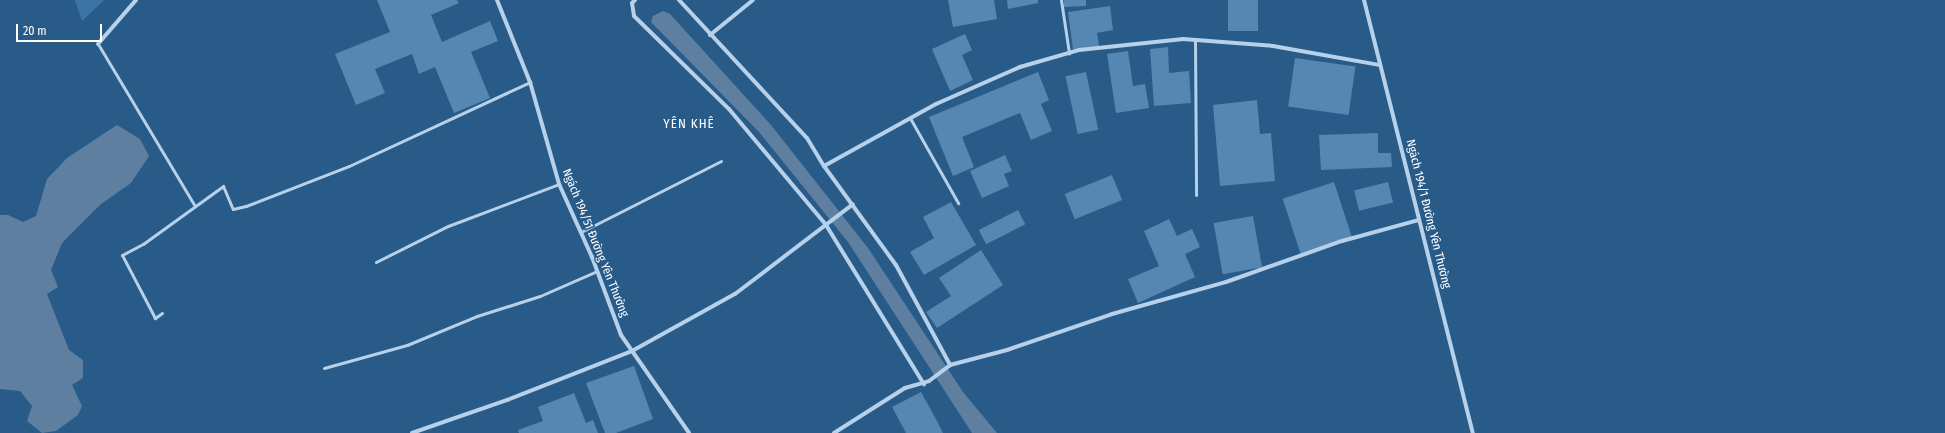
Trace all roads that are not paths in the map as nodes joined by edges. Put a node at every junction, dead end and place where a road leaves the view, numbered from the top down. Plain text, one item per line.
1 (136, 0) edge
2 (498, 0) edge
3 (635, 0) edge
4 (679, 0) edge
5 (753, 0) edge
6 (1060, 0) edge
7 (1364, 0) edge
8 (710, 35) junction
9 (1195, 40) junction
10 (98, 44) joint
11 (1069, 53) junction
12 (1380, 65) junction
13 (530, 82) junction
14 (910, 118) junction
15 (721, 161) dead end
16 (824, 166) junction
17 (559, 184) junction
18 (1196, 195) dead end
19 (958, 203) dead end
20 (853, 204) junction
21 (195, 206) junction
22 (1419, 220) junction
23 (827, 224) junction
24 (581, 232) junction
25 (376, 262) dead end
26 (597, 271) junction
27 (162, 313) dead end
28 (632, 351) junction
29 (949, 366) junction
30 (324, 368) dead end
31 (924, 384) junction
32 (412, 433) edge
33 (689, 433) edge
34 (834, 433) edge
35 (1473, 433) edge

1 - 10 street
2 - 13 street, Ngách 194/51 Đường Yên Thường
3 - 23 street
4 - 8 street
5 - 8 street
6 - 11 lane
7 - 12 street, Ngách 194/1 Đường Yên Thường
8 - 16 street
9 - 11 street
9 - 12 street
9 - 18 lane
10 - 21 lane
11 - 14 street
12 - 22 street, Ngách 194/1 Đường Yên Thường
13 - 17 street, Ngách 194/51 Đường Yên Thường
13 - 21 lane
14 - 16 street
14 - 19 lane
15 - 24 lane
16 - 20 street
17 - 24 street, Ngách 194/51 Đường Yên Thường
17 - 25 lane
20 - 23 street
20 - 29 street
21 - 27 lane
22 - 29 street
22 - 35 street, Ngách 194/1 Đường Yên Thường
23 - 28 street
23 - 31 street
24 - 26 street, Ngách 194/51 Đường Yên Thường
26 - 28 street, Ngách 194/51 Đường Yên Thường
26 - 30 lane
28 - 32 street
28 - 33 street, Ngách 194/51 Đường Yên Thường
29 - 31 street
31 - 34 street

